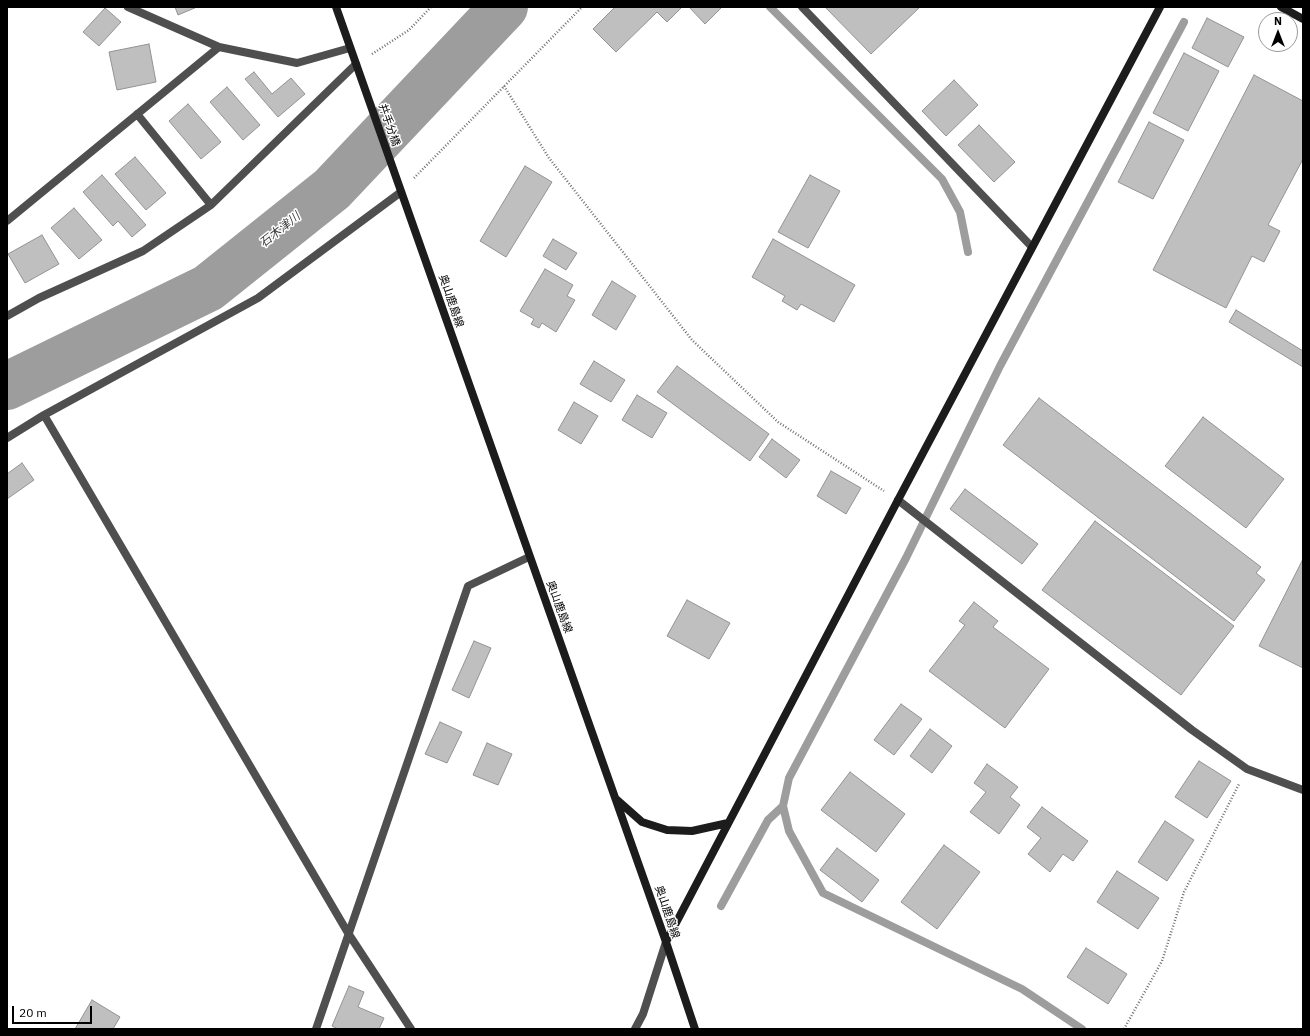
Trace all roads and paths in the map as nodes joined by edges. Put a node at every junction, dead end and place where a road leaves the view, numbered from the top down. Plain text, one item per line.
1 (128, 7) edge
2 (336, 7) edge
3 (431, 7) edge
4 (582, 7) edge
5 (802, 7) edge
6 (1160, 7) edge
7 (1281, 7) edge
8 (1303, 18) edge
9 (219, 47) junction
10 (350, 48) junction
11 (356, 64) junction
12 (504, 86) junction
13 (137, 114) junction
14 (401, 192) junction
15 (212, 205) junction
16 (7, 221) edge
17 (1032, 247) junction
18 (7, 316) edge
19 (44, 415) junction
20 (7, 438) edge
21 (898, 500) junction
22 (529, 557) junction
23 (1247, 769) junction
24 (1303, 790) edge
25 (615, 799) junction
26 (728, 824) junction
27 (348, 933) junction
28 (666, 942) junction
29 (316, 1029) edge
30 (411, 1029) edge
31 (635, 1029) edge
32 (695, 1029) edge
33 (1124, 1029) edge

1 - 9 street
2 - 10 main road
3 - 11 path
4 - 12 path
5 - 17 street
6 - 17 main road
7 - 8 main road
9 - 10 street
9 - 13 street
10 - 11 main road
11 - 14 main road, 井手分橋
11 - 15 street
12 - 14 path
12 - 21 path
13 - 15 street
13 - 16 street
14 - 19 street
14 - 22 main road, 奥山鹿島線
15 - 18 street
17 - 21 main road
19 - 20 street
19 - 27 street
21 - 23 street
21 - 26 main road
22 - 25 main road, 奥山鹿島線
22 - 27 street
23 - 24 street
23 - 33 path
25 - 26 main road
25 - 28 main road, 奥山鹿島線
26 - 28 main road
27 - 29 street
27 - 30 street
28 - 31 street
28 - 32 main road, 奥山鹿島線

